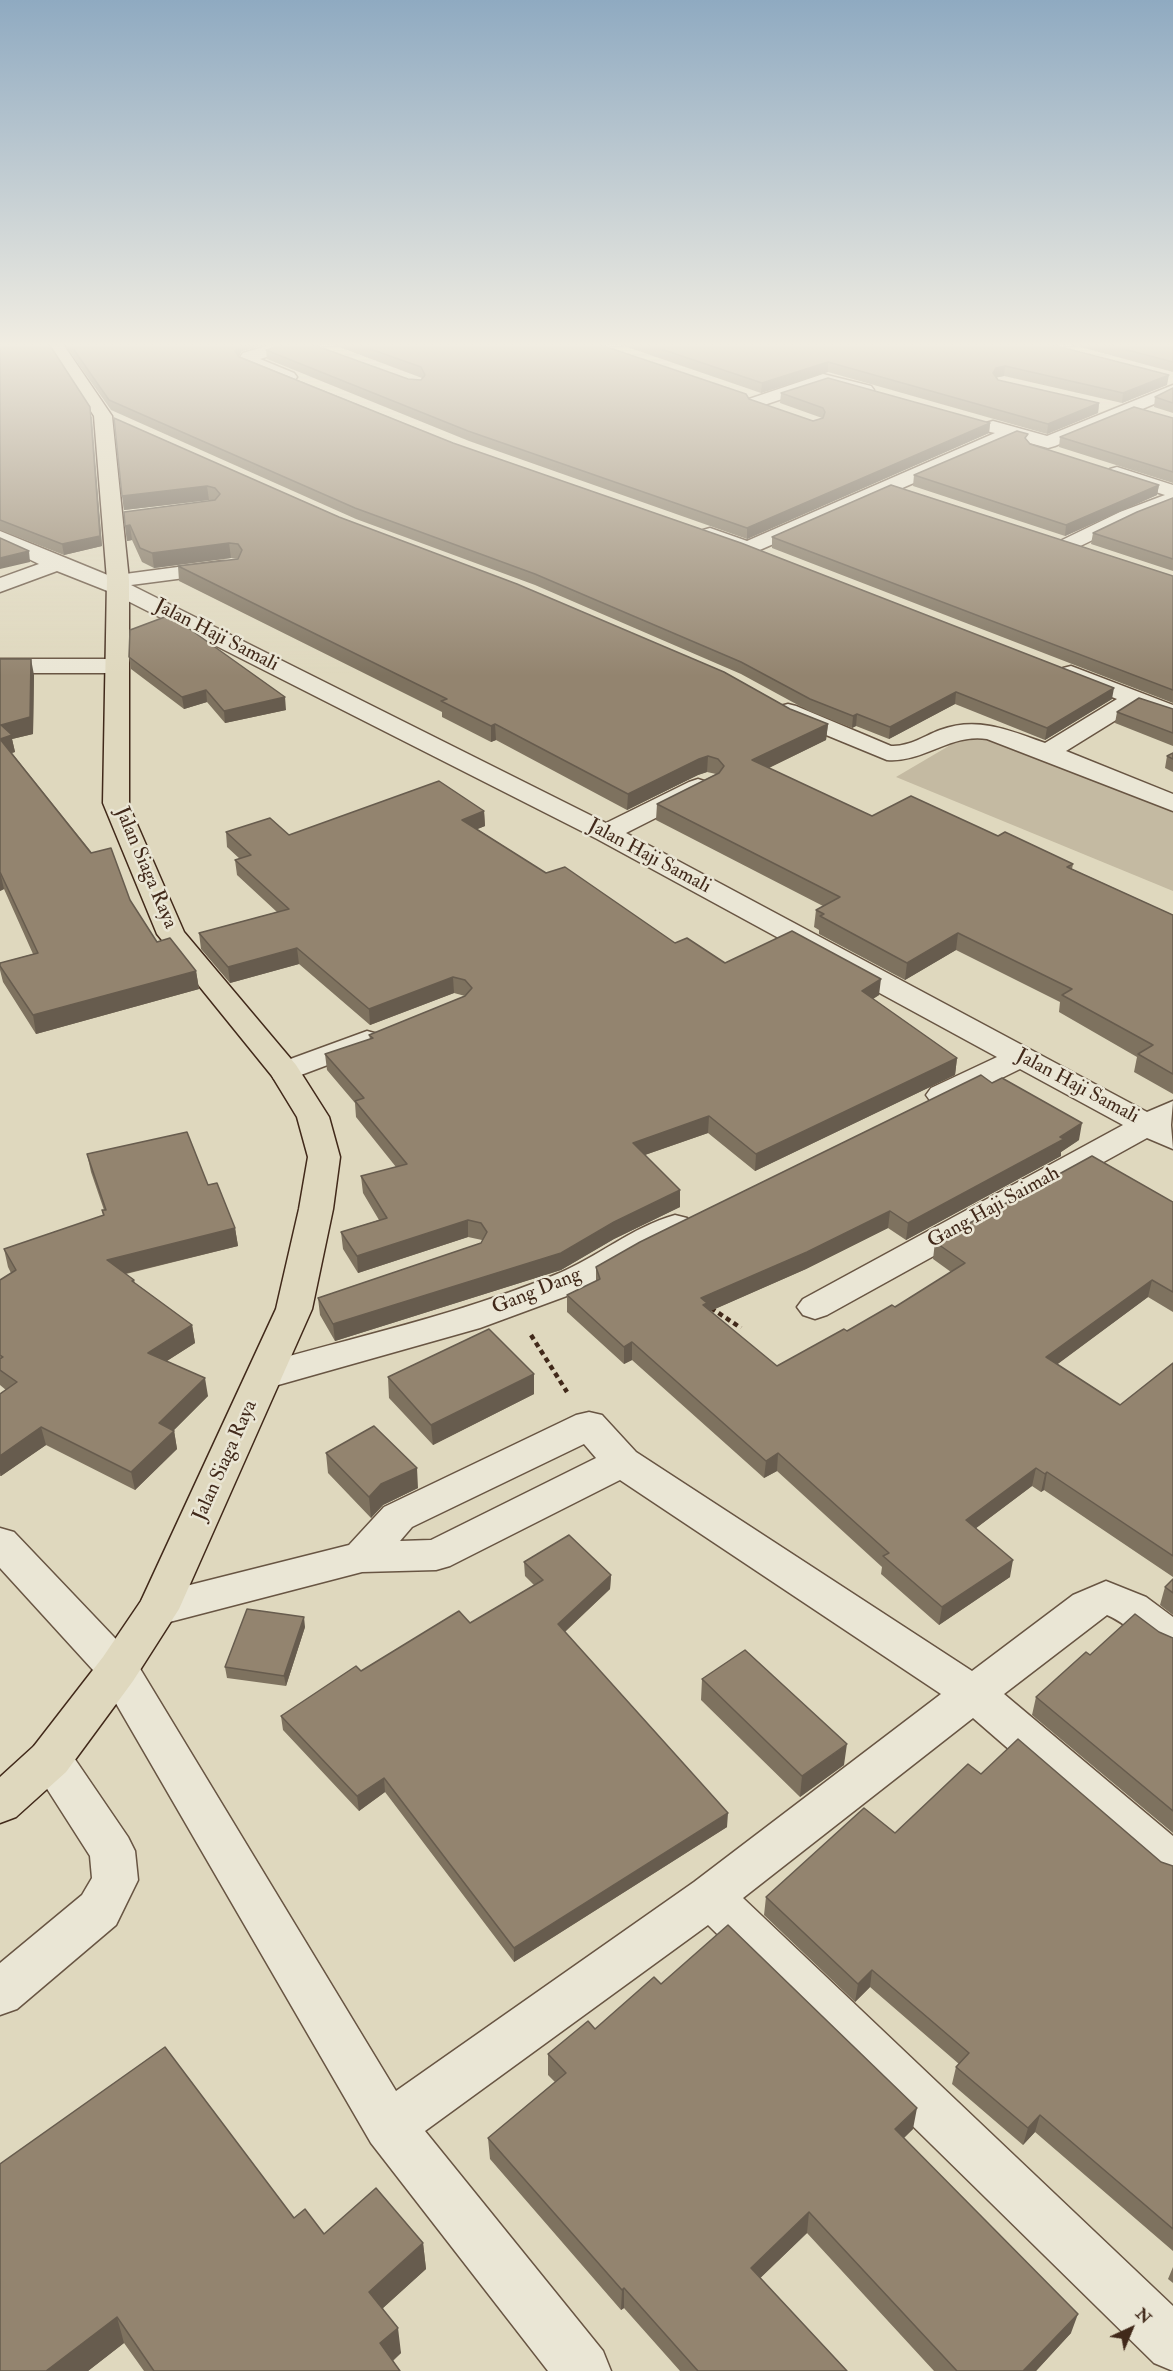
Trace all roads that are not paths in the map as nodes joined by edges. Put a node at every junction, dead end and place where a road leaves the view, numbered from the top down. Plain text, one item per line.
1 (106, 455) edge
2 (963, 455) edge
3 (1094, 466) edge
4 (890, 487) junction
5 (1173, 490) edge
6 (912, 495) edge
7 (1173, 498) edge
8 (134, 517) edge
9 (112, 520) junction
10 (693, 528) edge
11 (0, 537) edge
12 (1043, 539) edge
13 (1065, 546) junction
14 (748, 548) junction
15 (1097, 556) edge
16 (781, 561) edge
17 (57, 564) junction
18 (231, 566) edge
19 (118, 584) junction
20 (0, 586) edge
21 (1047, 664) edge
22 (0, 666) edge
23 (116, 666) junction
24 (1136, 698) junction
25 (767, 699) edge
26 (1173, 712) edge
27 (1047, 752) junction
28 (708, 782) edge
29 (1173, 803) edge
30 (606, 833) junction
31 (390, 1031) edge
32 (1021, 1057) junction
33 (285, 1072) junction
34 (914, 1109) edge
35 (1164, 1125) edge
36 (701, 1213) edge
37 (327, 1298) edge
38 (815, 1307) dead end
39 (294, 1309) junction
40 (264, 1376) junction
41 (622, 1462) junction
42 (0, 1543) edge
43 (362, 1557) junction
44 (158, 1609) junction
45 (1173, 1640) edge
46 (118, 1669) junction
47 (974, 1694) junction
48 (50, 1759) junction
49 (0, 1804) edge
50 (1173, 1864) edge
51 (710, 1897) junction
52 (0, 1993) edge
53 (389, 2126) junction
54 (1173, 2344) edge
55 (583, 2371) edge

1 - 9 main road, Jalan Siaga Raya
2 - 4 street
3 - 5 street
4 - 6 street
4 - 14 street
7 - 13 street
8 - 9 street
9 - 19 main road, Jalan Siaga Raya
10 - 14 street
11 - 17 street, Jalan Haji Samali
12 - 13 street
13 - 15 street
14 - 16 street
17 - 19 street, Jalan Haji Samali
17 - 20 street
18 - 19 street
19 - 23 main road, Jalan Siaga Raya
19 - 30 street, Jalan Haji Samali
21 - 24 street
22 - 23 street
23 - 33 main road, Jalan Siaga Raya
24 - 26 street
24 - 27 street
25 - 27 street
27 - 29 street
28 - 30 street
30 - 32 street, Jalan Haji Samali
31 - 33 street
32 - 34 street
32 - 35 street, Jalan Haji Samali
33 - 39 main road, Jalan Siaga Raya
35 - 38 street, Gang Haji Saimah
36 - 40 street, Gang Dang
37 - 39 street
39 - 40 main road, Jalan Siaga Raya
40 - 44 main road, Jalan Siaga Raya
41 - 43 street
41 - 43 street
41 - 47 street
42 - 46 street
43 - 44 street
44 - 46 main road, Jalan Siaga Raya
45 - 47 street
46 - 48 main road, Jalan Siaga Raya
46 - 53 street
47 - 50 street
47 - 51 street
48 - 49 main road, Jalan Siaga Raya
48 - 52 street
51 - 53 street
51 - 54 street
53 - 55 street

